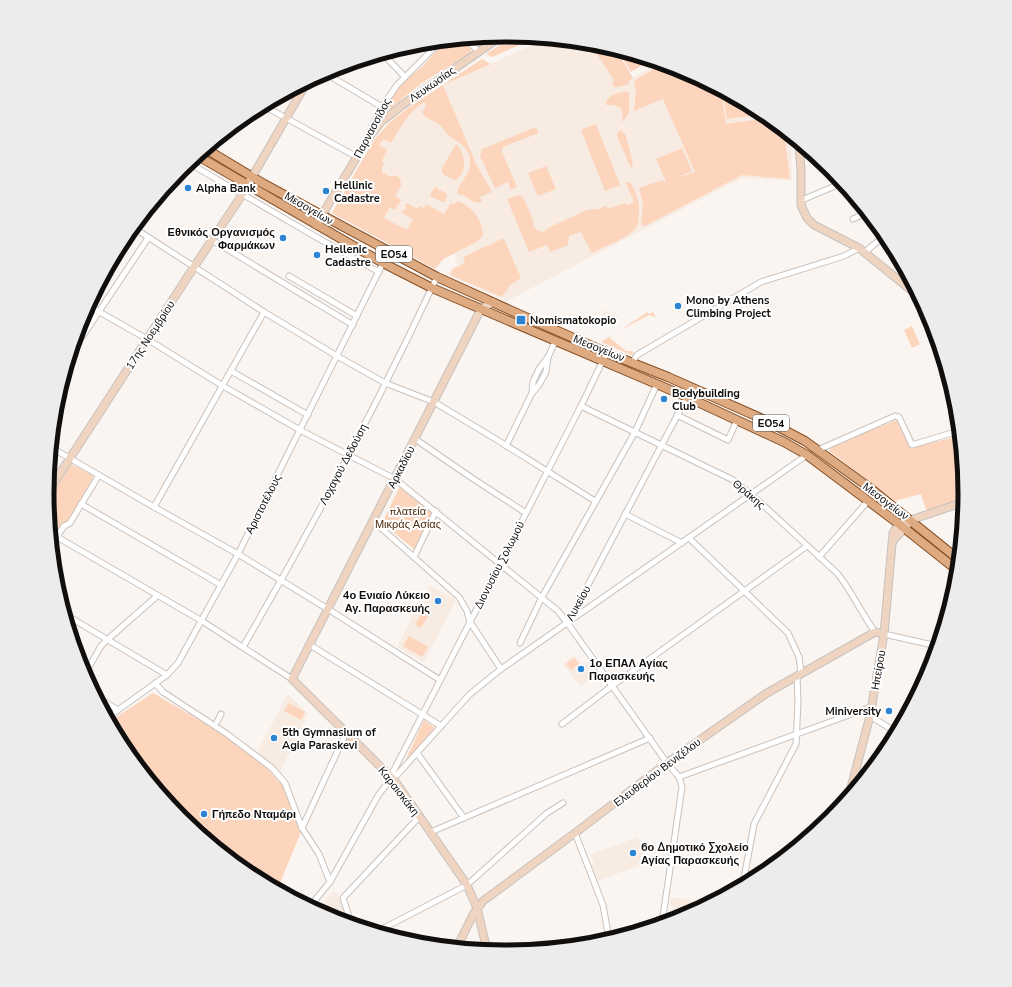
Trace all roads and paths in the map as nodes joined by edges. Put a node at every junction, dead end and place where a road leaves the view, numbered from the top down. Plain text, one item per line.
1 (492, 42) edge
2 (471, 44) edge
3 (435, 48) edge
4 (479, 52) junction
5 (387, 58) edge
6 (405, 76) junction
7 (331, 77) edge
8 (302, 91) edge
9 (382, 107) junction
10 (269, 109) edge
11 (287, 118) junction
12 (367, 140) junction
13 (799, 150) edge
14 (211, 152) edge
15 (357, 158) junction
16 (203, 159) edge
17 (195, 166) edge
18 (253, 178) junction
19 (248, 186) junction
20 (836, 186) edge
21 (242, 194) junction
22 (802, 200) junction
23 (861, 215) edge
24 (322, 216) junction
25 (853, 219) dead end
26 (316, 225) junction
27 (139, 232) edge
28 (148, 238) junction
29 (212, 240) junction
30 (879, 241) edge
31 (862, 250) junction
32 (383, 263) junction
33 (194, 267) junction
34 (379, 272) junction
35 (289, 276) dead end
36 (437, 277) junction
37 (907, 287) edge
38 (432, 288) junction
39 (493, 302) junction
40 (94, 309) edge
41 (483, 310) junction
42 (99, 312) junction
43 (264, 312) junction
44 (357, 316) junction
45 (353, 325) junction
46 (83, 336) edge
47 (147, 339) junction
48 (555, 342) junction
49 (607, 352) junction
50 (337, 356) junction
51 (603, 361) junction
52 (632, 363) junction
53 (231, 370) junction
54 (385, 383) junction
55 (657, 384) junction
56 (223, 386) junction
57 (687, 397) junction
58 (436, 403) junction
59 (581, 406) junction
60 (308, 415) junction
61 (677, 415) junction
62 (737, 420) junction
63 (300, 430) junction
64 (635, 432) junction
65 (954, 432) edge
66 (418, 441) junction
67 (661, 444) junction
68 (506, 446) junction
69 (818, 450) junction
70 (56, 451) edge
71 (348, 454) junction
72 (806, 455) junction
73 (69, 458) junction
74 (547, 472) junction
75 (99, 475) junction
76 (396, 480) junction
77 (54, 482) edge
78 (751, 494) junction
79 (595, 501) junction
80 (868, 501) junction
81 (81, 504) junction
82 (958, 504) edge
83 (154, 507) junction
84 (436, 511) junction
85 (526, 513) junction
86 (625, 514) junction
87 (910, 521) junction
88 (374, 522) junction
89 (902, 526) junction
90 (56, 534) edge
91 (56, 537) edge
92 (689, 538) junction
93 (682, 543) junction
94 (807, 546) junction
95 (238, 554) junction
96 (954, 555) edge
97 (819, 556) junction
98 (414, 557) junction
99 (500, 564) junction
100 (952, 566) edge
101 (281, 580) junction
102 (221, 585) junction
103 (744, 590) junction
104 (157, 596) junction
105 (542, 597) junction
106 (330, 610) junction
107 (72, 619) edge
108 (202, 621) junction
109 (470, 622) junction
110 (568, 624) junction
111 (875, 632) junction
112 (884, 634) junction
113 (108, 640) junction
114 (520, 643) dead end
115 (312, 645) junction
116 (932, 645) edge
117 (243, 647) junction
118 (89, 667) edge
119 (501, 669) junction
120 (799, 674) junction
121 (167, 675) junction
122 (440, 680) junction
123 (294, 681) junction
124 (155, 683) junction
125 (612, 686) junction
126 (106, 703) edge
127 (872, 707) junction
128 (118, 710) junction
129 (112, 714) edge
130 (221, 714) dead end
131 (422, 714) junction
132 (870, 716) junction
133 (217, 722) dead end
134 (562, 724) dead end
135 (441, 726) junction
136 (891, 729) edge
137 (346, 733) junction
138 (797, 734) junction
139 (650, 738) junction
140 (417, 753) junction
141 (668, 763) junction
142 (680, 777) junction
143 (392, 778) junction
144 (851, 783) edge
145 (563, 803) dead end
146 (420, 816) junction
147 (464, 818) junction
148 (302, 828) junction
149 (431, 832) junction
150 (575, 833) junction
151 (744, 877) edge
152 (330, 882) junction
153 (467, 885) junction
154 (314, 902) edge
155 (476, 910) junction
156 (349, 917) edge
157 (663, 917) edge
158 (383, 928) edge
159 (608, 933) edge
160 (459, 942) edge
161 (486, 944) edge

1 - 4 street, Λευκωσίας
2 - 4 street
3 - 6 street, Παρνασσίδος
4 - 12 street, Λευκωσίας
5 - 6 street
6 - 9 street, Παρνασσίδος
7 - 9 street
8 - 11 street, 17ης Νοεμβρίου
9 - 12 street, Παρνασσίδος
10 - 11 street
11 - 15 street
11 - 18 street, 17ης Νοεμβρίου
12 - 15 street, Παρνασσίδος
13 - 22 street
14 - 18 main road, Μεσογείων / ΕΟ54
15 - 24 street, Παρνασσίδος
16 - 19 main road, Μεσογείων / ΕΟ54
17 - 21 street, Μεσογείων
18 - 19 street, 17ης Νοεμβρίου
18 - 24 main road, Μεσογείων / ΕΟ54
19 - 21 street, 17ης Νοεμβρίου
19 - 26 main road, Μεσογείων / ΕΟ54
20 - 22 street
21 - 29 street, 17ης Νοεμβρίου
21 - 34 street, Μεσογείων
22 - 31 street
23 - 25 street
24 - 26 street, Παρνασσίδος
24 - 36 main road, Μεσογείων / ΕΟ54
26 - 32 main road, Μεσογείων / ΕΟ54
27 - 28 street
28 - 33 street
28 - 42 street
29 - 33 street, 17ης Νοεμβρίου
29 - 45 street
30 - 31 street
31 - 37 street
31 - 52 street
32 - 34 street, Αριστοτέλους
32 - 38 main road, Μεσογείων / ΕΟ54
33 - 43 street
33 - 47 street, 17ης Νοεμβρίου
34 - 44 street, Αριστοτέλους
35 - 44 street
36 - 38 street, Λοχαγού Δεδούση
36 - 39 main road, Μεσογείων / ΕΟ54
38 - 41 main road, Μεσογείων / ΕΟ54
38 - 54 street, Λοχαγού Δεδούση
39 - 41 street
39 - 49 main road, Μεσογείων / ΕΟ54
40 - 42 street
41 - 48 main road, Μεσογείων / ΕΟ54
41 - 58 street, Αρκαδίου
42 - 46 street
42 - 47 street
43 - 50 street
43 - 53 street
44 - 45 street, Αριστοτέλους
45 - 50 street, Αριστοτέλους
47 - 56 street
47 - 73 street, 17ης Νοεμβρίου
48 - 51 main road, Μεσογείων / ΕΟ54
48 - 68 street
49 - 51 street, Διονυσίου Σολωμού
49 - 52 main road, Μεσογείων / ΕΟ54
50 - 54 street
50 - 60 street, Αριστοτέλους
51 - 55 main road, Μεσογείων / ΕΟ54
51 - 59 street, Διονυσίου Σολωμού
52 - 69 main road, Μεσογείων / ΕΟ54
53 - 56 street
53 - 60 street
54 - 58 street
54 - 71 street, Λοχαγού Δεδούση
55 - 57 main road, Μεσογείων / ΕΟ54
55 - 64 street
56 - 63 street
56 - 83 street
57 - 61 street, Λυκείου
57 - 62 main road, Μεσογείων / ΕΟ54
58 - 66 street, Αρκαδίου
58 - 68 street
58 - 76 street, Αρκαδίου
59 - 64 street, Θράκης
59 - 74 street, Διονυσίου Σολωμού
60 - 63 street, Αριστοτέλους
61 - 62 street
61 - 67 street, Λυκείου
62 - 72 main road, Μεσογείων / ΕΟ54
63 - 71 street
63 - 95 street, Αριστοτέλους
64 - 67 street, Θράκης
64 - 79 street
65 - 69 street
66 - 76 street, Αρκαδίου
66 - 85 street
67 - 78 street, Θράκης
67 - 86 street, Λυκείου
68 - 74 street
69 - 87 main road, Μεσογείων / ΕΟ54
70 - 73 street
71 - 76 street
71 - 101 street, Λοχαγού Δεδούση
72 - 78 street
72 - 80 main road, Μεσογείων / ΕΟ54
73 - 75 street
73 - 77 street, 17ης Νοεμβρίου
74 - 79 street
74 - 85 street, Διονυσίου Σολωμού
75 - 81 street
75 - 83 street
76 - 84 street
76 - 88 street, Αρκαδίου
78 - 92 street
78 - 94 street, Θράκης
79 - 105 street
80 - 89 main road, Μεσογείων / ΕΟ54
80 - 97 street
81 - 90 street
81 - 102 street
82 - 87 street
83 - 95 street
84 - 98 street
84 - 99 street
85 - 99 street, Διονυσίου Σολωμού
86 - 93 street
86 - 110 street, Λυκείου
87 - 89 street, Ηπείρου
87 - 96 main road, Μεσογείων / ΕΟ54
88 - 98 street
88 - 106 street, Αρκαδίου
89 - 100 main road, Μεσογείων / ΕΟ54
89 - 112 street, Ηπείρου
91 - 104 street
92 - 93 street
92 - 103 street
93 - 110 street
94 - 97 street, Θράκης
94 - 103 street
95 - 101 street
95 - 102 street, Αριστοτέλους
97 - 111 street, Θράκης
98 - 109 street
99 - 105 street
99 - 109 street, Διονυσίου Σολωμού
101 - 106 street
101 - 117 street, Λοχαγού Δεδούση
102 - 108 street, Αριστοτέλους
103 - 120 street
103 - 125 street
104 - 108 street
104 - 113 street
105 - 110 street
105 - 114 street
106 - 115 street, Αρκαδίου
106 - 122 street
107 - 113 street
108 - 117 street
108 - 121 street, Αριστοτέλους
109 - 119 street
109 - 122 street, Διονυσίου Σολωμού
110 - 119 street, Λυκείου
110 - 125 street
111 - 112 street
111 - 120 street, Ελευθερίου Βενιζέλου
112 - 116 street
112 - 127 street, Ηπείρου
113 - 118 street
113 - 121 street
115 - 123 street, Αρκαδίου
115 - 131 street
117 - 123 street
119 - 135 street, Λυκείου
120 - 138 street
120 - 141 street, Ελευθερίου Βενιζέλου
121 - 124 street, Αριστοτέλους
122 - 131 street, Διονυσίου Σολωμού
123 - 137 street, Καραισκάκη
124 - 128 street, Αριστοτέλους
124 - 148 street
125 - 134 street
125 - 139 street
126 - 128 street
127 - 132 street, Ηπείρου
127 - 138 street
128 - 129 street, Αριστοτέλους
130 - 133 street
131 - 135 street
131 - 143 street, Διονυσίου Σολωμού
132 - 136 street
132 - 144 street, Ηπείρου
135 - 140 street, Λυκείου
137 - 143 street, Καραισκάκη
137 - 148 street
138 - 142 street
138 - 151 street
139 - 141 street
139 - 147 street
140 - 143 street, Λυκείου
140 - 147 street
141 - 142 street
141 - 150 street, Ελευθερίου Βενιζέλου
142 - 157 street
143 - 146 street, Καραισκάκη
143 - 152 street
145 - 153 street
146 - 149 street, Καραισκάκη
146 - 156 street
147 - 149 street
148 - 152 street
149 - 153 street, Καραισκάκη
150 - 155 street, Ελευθερίου Βενιζέλου
150 - 159 street
152 - 154 street
153 - 155 street, Καραισκάκη
153 - 158 street
155 - 160 street, Ελευθερίου Βενιζέλου
155 - 161 street, Καραισκάκη

